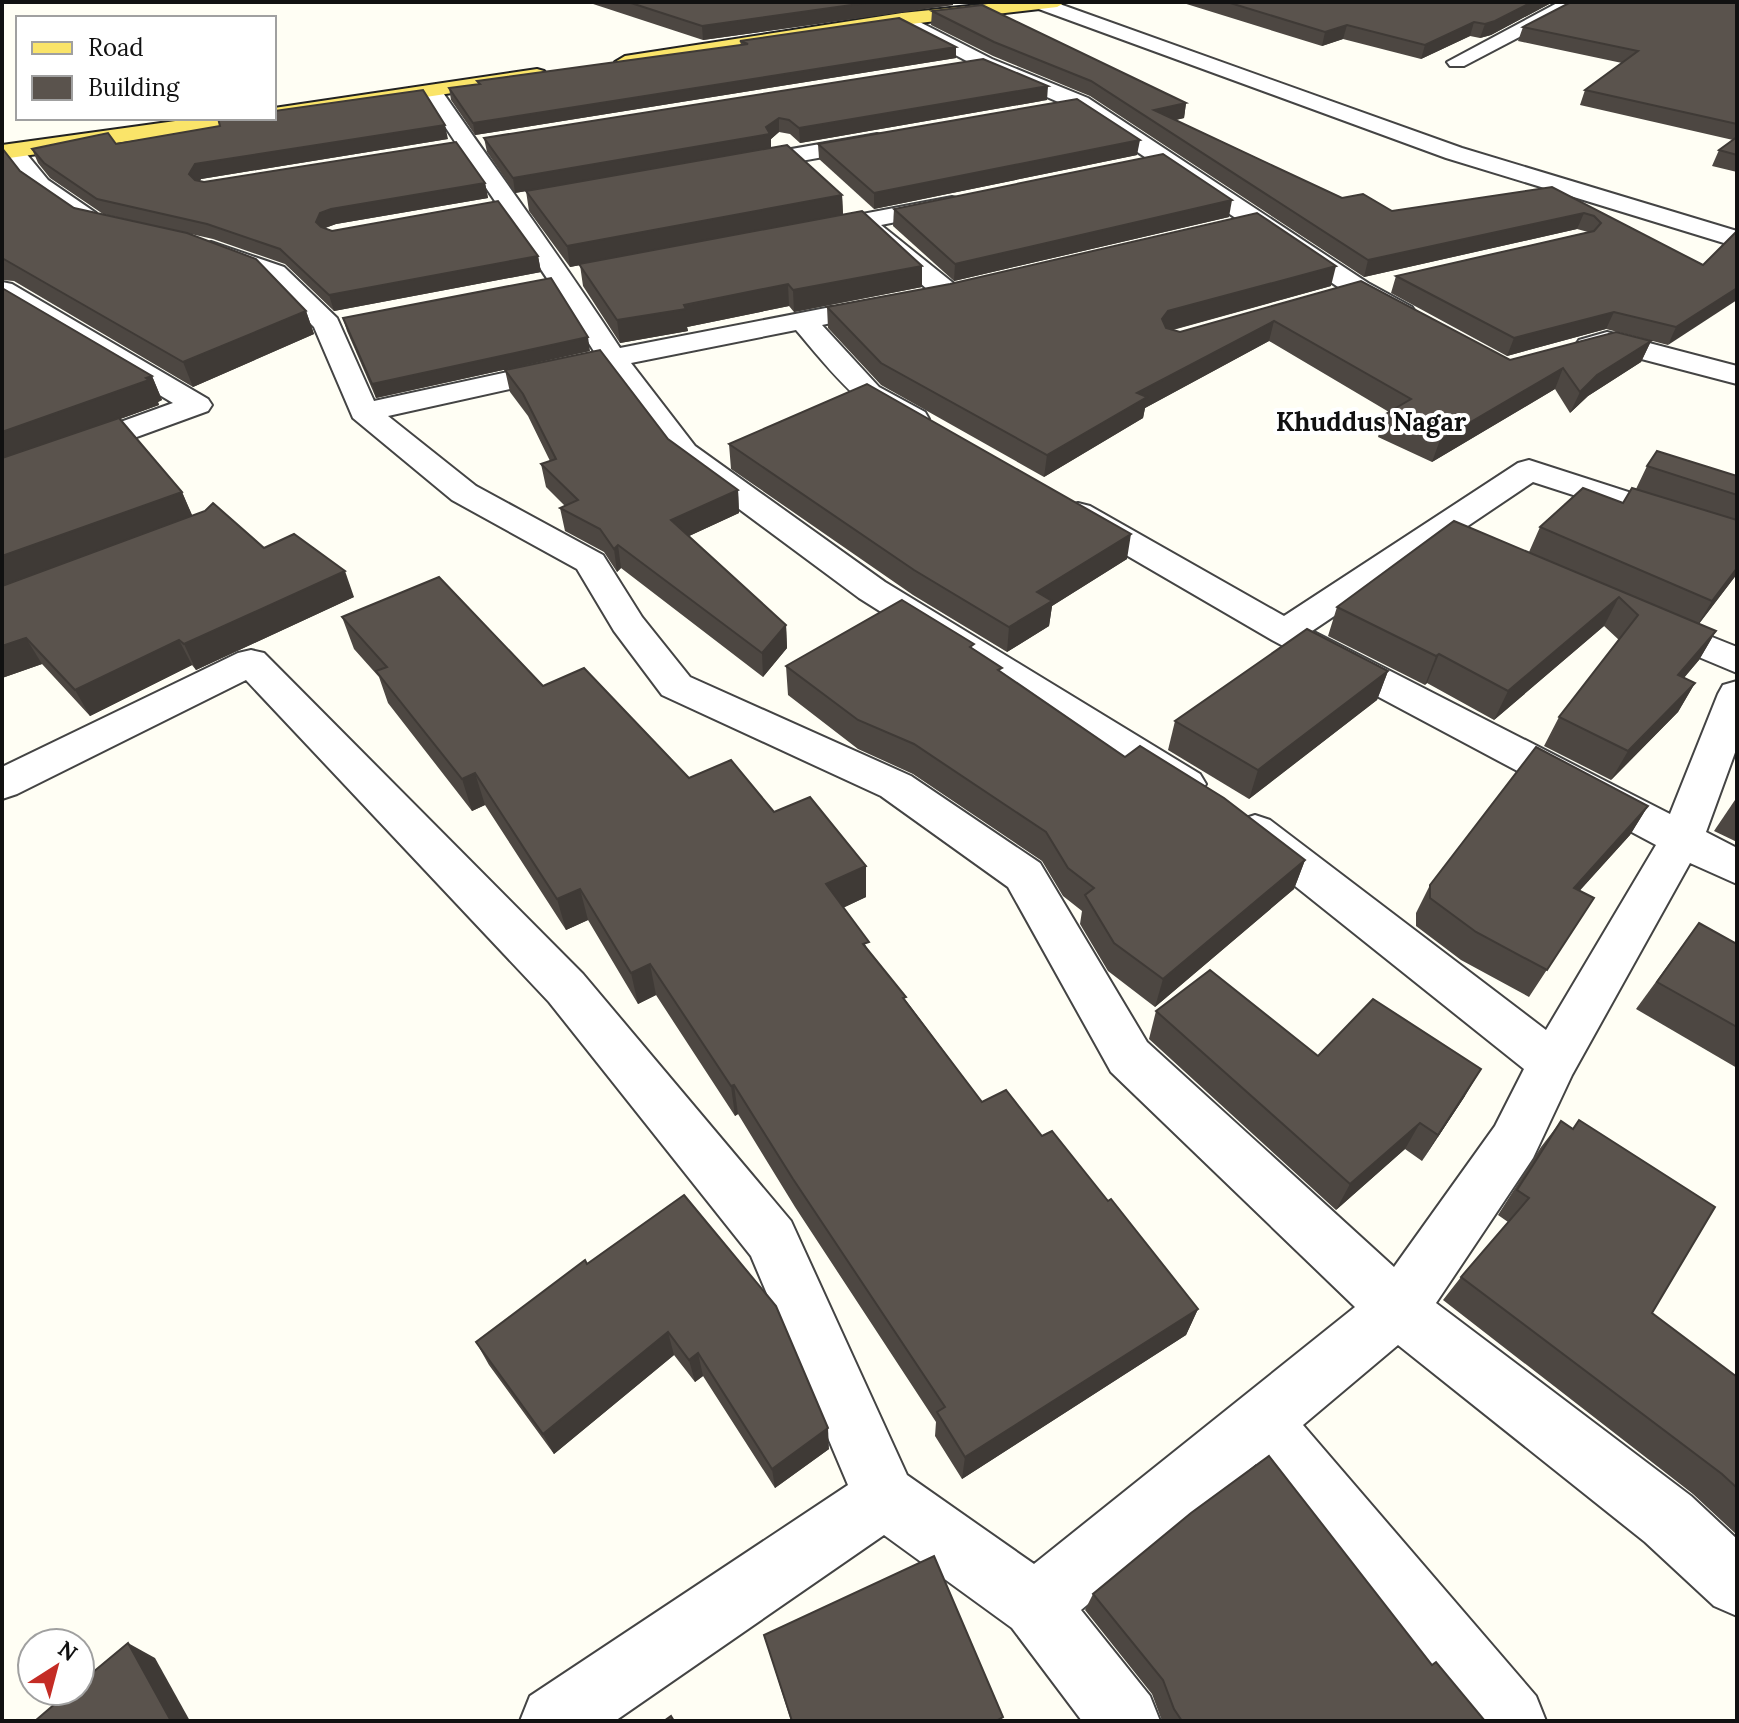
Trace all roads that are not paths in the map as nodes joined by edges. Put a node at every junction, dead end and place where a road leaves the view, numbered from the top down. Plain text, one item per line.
1 (1577, 2) edge
2 (1050, 3) edge
3 (902, 19) junction
4 (1457, 62) dead end
5 (985, 63) junction
6 (604, 65) edge
7 (954, 68) edge
8 (557, 72) edge
9 (432, 91) junction
10 (1080, 103) junction
11 (1035, 112) edge
12 (276, 114) edge
13 (230, 120) edge
14 (773, 135) edge
15 (901, 136) edge
16 (7, 152) edge
17 (796, 155) junction
18 (1163, 160) junction
19 (1133, 166) edge
20 (721, 169) edge
21 (816, 174) edge
22 (970, 200) edge
23 (846, 202) dead end
24 (866, 221) junction
25 (1257, 221) junction
26 (1228, 228) edge
27 (125, 230) edge
28 (1732, 231) edge
29 (788, 236) edge
30 (172, 240) edge
31 (1402, 279) edge
32 (978, 286) edge
33 (1359, 289) junction
34 (2, 290) edge
35 (948, 293) junction
36 (1328, 298) edge
37 (915, 299) edge
38 (859, 310) edge
39 (803, 321) junction
40 (1424, 325) edge
41 (1563, 353) edge
42 (612, 358) junction
43 (1737, 375) edge
44 (364, 412) junction
45 (949, 439) edge
46 (2, 476) edge
47 (1043, 493) edge
48 (1737, 538) edge
49 (1624, 611) edge
50 (1285, 632) junction
51 (1737, 661) edge
52 (1737, 694) edge
53 (2, 784) edge
54 (1681, 840) junction
55 (1737, 868) edge
56 (1553, 1063) junction
57 (1398, 1309) junction
58 (1260, 1421) junction
59 (885, 1497) junction
60 (1737, 1583) edge
61 (1035, 1605) junction
62 (555, 1721) edge
63 (1125, 1721) edge
64 (1511, 1721) edge

1 - 4 street
2 - 3 main road
2 - 28 street
3 - 5 street
3 - 6 main road
5 - 7 street
5 - 10 street
8 - 9 main road
9 - 12 main road
9 - 42 street
10 - 11 street
10 - 18 street
13 - 16 main road
14 - 17 street
15 - 17 street
16 - 27 street
17 - 20 street
17 - 21 street
18 - 19 street
18 - 25 street
22 - 24 street
23 - 24 street
24 - 29 street
24 - 35 street
25 - 26 street
25 - 33 street
30 - 44 street
31 - 33 street
32 - 35 street
33 - 36 street
33 - 40 street
34 - 46 street
35 - 37 street
38 - 39 street
39 - 42 street
39 - 45 street
41 - 43 street
42 - 44 street
42 - 56 street
44 - 57 street
47 - 50 street
48 - 50 street
49 - 51 street
50 - 54 street
52 - 54 street
53 - 59 street
54 - 55 street
54 - 56 street
56 - 57 street
57 - 58 street
57 - 60 street
58 - 61 street
58 - 64 street
59 - 61 street
59 - 62 street
61 - 63 street

